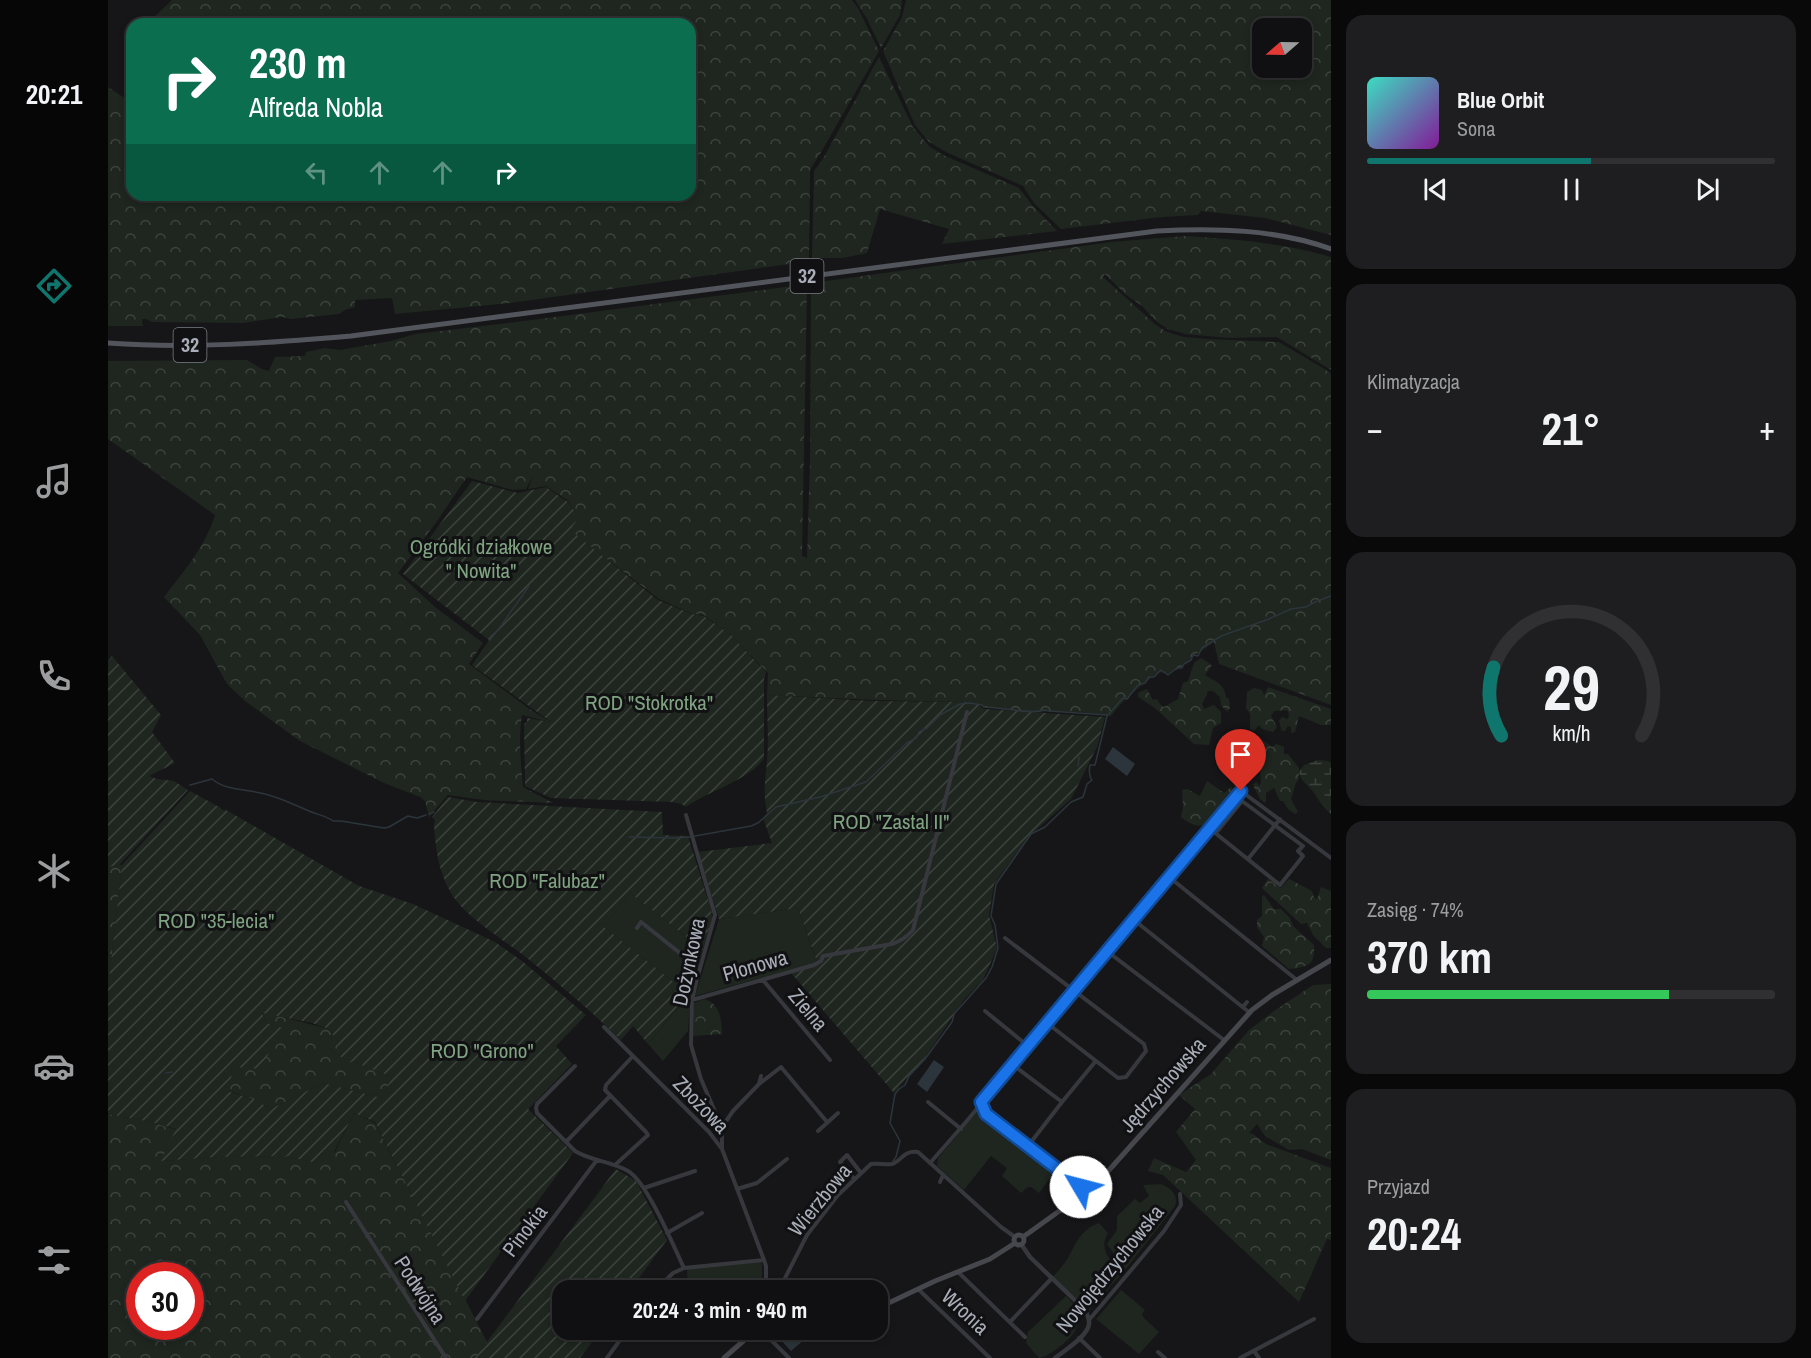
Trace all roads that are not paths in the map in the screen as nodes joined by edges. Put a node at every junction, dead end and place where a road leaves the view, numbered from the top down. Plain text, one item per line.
1 (1331, 249) edge
2 (108, 343) edge
3 (967, 711) dead end
4 (1254, 735) dead end
5 (1241, 791) junction
6 (686, 815) dead end
7 (1280, 819) junction
8 (1275, 825) junction
9 (1209, 828) junction
10 (1216, 833) junction
11 (1331, 858) edge
12 (1248, 859) junction
13 (1168, 877) junction
14 (1134, 920) junction
15 (637, 928) dead end
16 (1005, 938) dead end
17 (1108, 952) junction
18 (1331, 960) edge
19 (700, 969) junction
20 (763, 980) junction
21 (1297, 980) junction
22 (1075, 990) junction
23 (692, 1000) junction
24 (1247, 1002) dead end
25 (1243, 1007) junction
26 (985, 1011) dead end
27 (1250, 1012) junction
28 (1047, 1023) junction
29 (604, 1027) dead end
30 (1224, 1040) junction
31 (1028, 1046) junction
32 (633, 1056) junction
33 (830, 1059) dead end
34 (1095, 1062) junction
35 (1013, 1065) junction
36 (575, 1066) dead end
37 (761, 1076) dead end
38 (759, 1084) junction
39 (610, 1096) junction
40 (928, 1102) dead end
41 (981, 1102) junction
42 (1062, 1102) junction
43 (838, 1113) dead end
44 (828, 1122) junction
45 (722, 1128) junction
46 (961, 1129) junction
47 (818, 1131) dead end
48 (566, 1142) junction
49 (1028, 1146) junction
50 (722, 1149) junction
51 (787, 1159) dead end
52 (597, 1161) junction
53 (930, 1163) junction
54 (615, 1165) junction
55 (695, 1171) dead end
56 (861, 1173) junction
57 (943, 1175) junction
58 (854, 1179) junction
59 (940, 1182) dead end
60 (644, 1188) junction
61 (737, 1189) junction
62 (1085, 1192) junction
63 (1180, 1194) dead end
64 (346, 1202) dead end
65 (702, 1213) dead end
66 (667, 1233) junction
67 (1017, 1241) junction
68 (764, 1260) junction
69 (684, 1268) junction
70 (958, 1272) junction
71 (1052, 1278) junction
72 (666, 1280) edge
73 (766, 1280) edge
74 (784, 1280) edge
75 (918, 1289) junction
76 (888, 1303) edge
77 (477, 1319) dead end
78 (1089, 1320) junction
79 (1314, 1320) dead end
80 (1010, 1322) junction
81 (1025, 1337) dead end
82 (1079, 1338) junction
83 (620, 1340) edge
84 (746, 1340) edge
85 (771, 1340) edge
86 (1254, 1351) junction
87 (1158, 1352) dead end
88 (446, 1358) edge
89 (607, 1358) edge
90 (724, 1358) edge
91 (789, 1358) edge
92 (990, 1358) edge
93 (1055, 1358) edge
94 (1100, 1358) edge
95 (1165, 1358) edge
96 (1240, 1358) edge
97 (1259, 1358) edge

1 - 2 main road, 32
3 - 20 street, Plonowa
4 - 5 street
5 - 7 street
5 - 9 street
6 - 19 street, Dożynkowa
7 - 8 street
7 - 11 street
8 - 10 street
8 - 12 street
8 - 12 street
9 - 10 street
9 - 13 street
10 - 12 street
13 - 14 street
13 - 21 street
14 - 17 street
14 - 25 street
15 - 19 street
16 - 22 street
17 - 22 street
17 - 30 street
18 - 21 main road, Jędrzychowska
19 - 23 street, Dożynkowa
20 - 23 street, Plonowa
20 - 33 street, Zielna
21 - 27 main road, Jędrzychowska
22 - 28 street
22 - 34 street
23 - 45 street, Dożynkowa
24 - 25 street
25 - 27 street
26 - 31 street
27 - 30 main road, Jędrzychowska
28 - 31 street
28 - 34 street
29 - 32 street, Zbożowa
30 - 62 main road, Jędrzychowska
31 - 35 street
32 - 39 street
32 - 50 street, Zbożowa
34 - 42 street
35 - 41 street
35 - 42 street
36 - 48 street
37 - 38 street
38 - 44 street
38 - 45 street
39 - 48 street
39 - 54 street
40 - 46 street
41 - 46 street
41 - 49 street
42 - 49 street
43 - 44 street
44 - 47 street
45 - 50 street, Dożynkowa
46 - 53 street
48 - 52 street
49 - 62 street
50 - 61 street, Zbożowa
51 - 61 street
52 - 54 street
52 - 77 street, Pinokia
53 - 56 street, Wierzbowa
53 - 57 street, Wierzbowa
54 - 60 street
55 - 60 street
56 - 58 street, Wierzbowa
56 - 58 street
57 - 59 street
57 - 67 street, Wierzbowa
58 - 74 street, Wierzbowa
60 - 66 street
61 - 68 street, Zbożowa
62 - 67 main road, Jędrzychowska
63 - 78 street, Nowojędrzychowska
64 - 88 street, Podwójna
65 - 66 street
66 - 69 street
67 - 70 main road
67 - 71 street
68 - 69 street
68 - 73 street, Zbożowa
69 - 72 street
70 - 75 main road
70 - 80 street
71 - 78 street
71 - 80 street
75 - 76 main road
75 - 92 street, Wronia
78 - 82 street, Nowojędrzychowska
79 - 86 street
80 - 81 street
82 - 93 street, Nowojędrzychowska
82 - 94 street
83 - 89 street
84 - 90 main road
85 - 91 street
86 - 96 street
86 - 97 street
87 - 95 street

